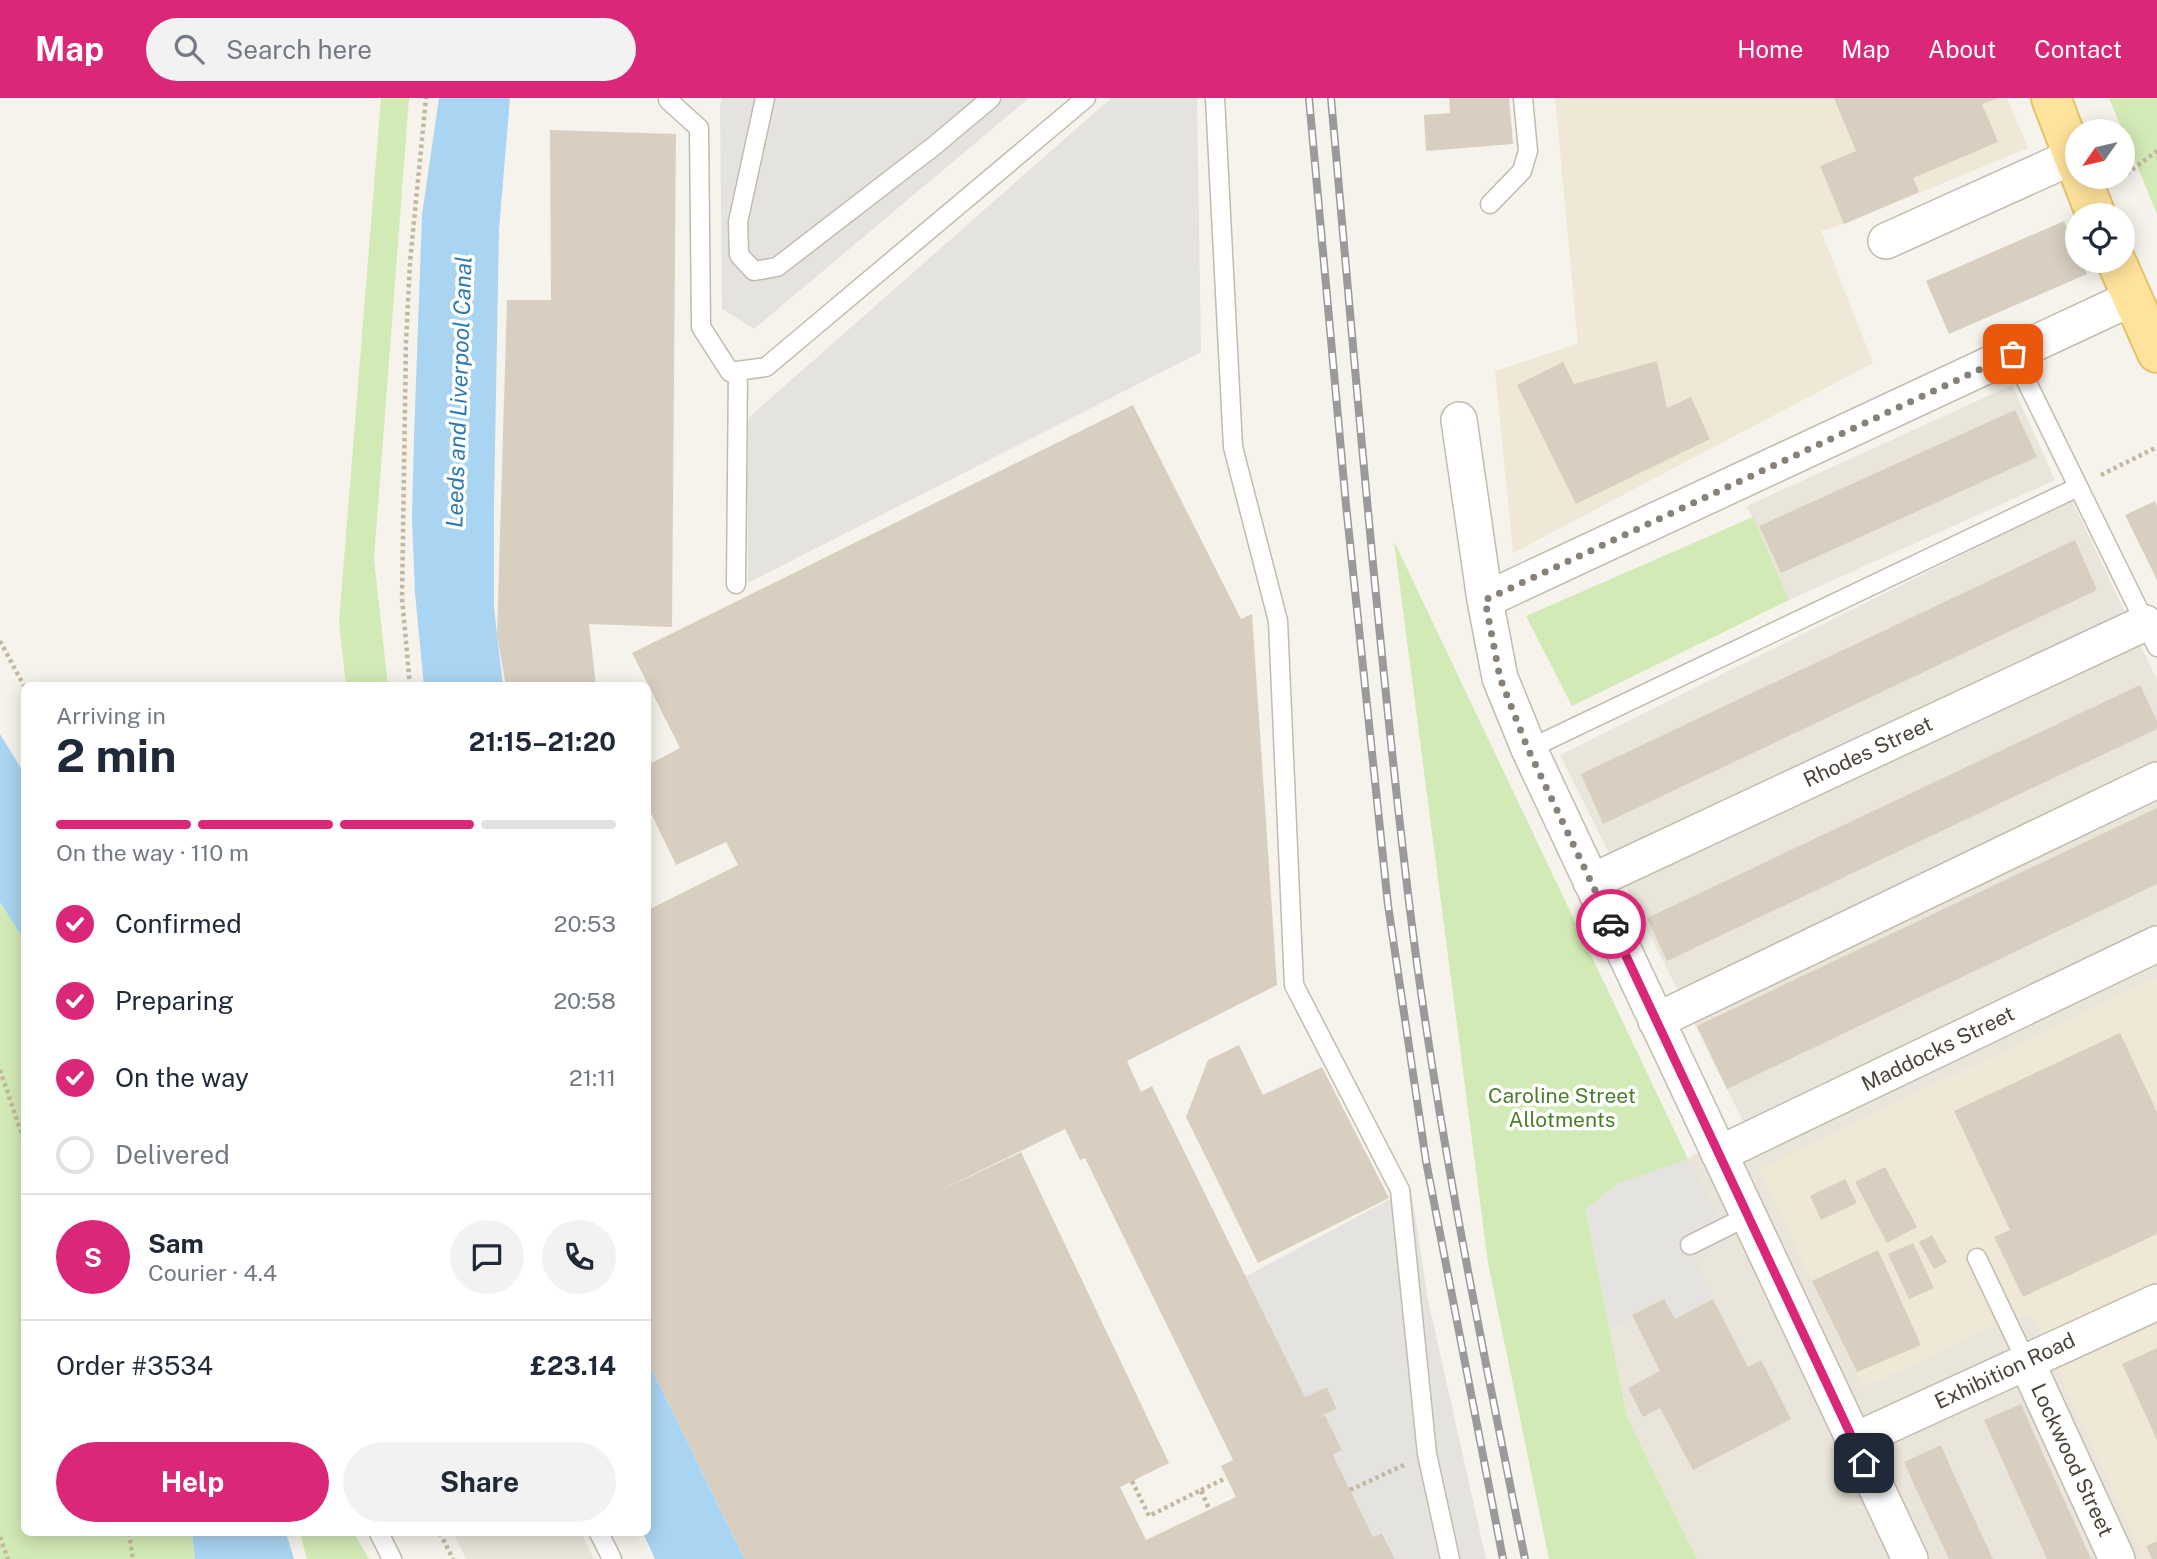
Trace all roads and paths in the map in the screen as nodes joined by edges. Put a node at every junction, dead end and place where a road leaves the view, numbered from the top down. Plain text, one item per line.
1 (426, 98) edge
2 (765, 98) edge
3 (991, 98) edge
4 (1086, 98) edge
5 (1216, 98) edge
6 (1522, 98) edge
7 (2051, 98) edge
8 (668, 100) edge
9 (2065, 135) edge
10 (2065, 171) edge
11 (1490, 204) dead end
12 (1886, 241) dead end
13 (2121, 273) edge
14 (2132, 298) junction
15 (2013, 354) junction
16 (2157, 354) edge
17 (738, 371) junction
18 (1459, 420) dead end
19 (2157, 447) edge
20 (2078, 487) junction
21 (736, 584) dead end
22 (1485, 600) junction
23 (2151, 635) edge
24 (0, 641) edge
25 (22, 682) edge
26 (410, 682) edge
27 (1528, 749) junction
28 (2157, 780) edge
29 (1591, 882) junction
30 (2157, 944) edge
31 (1656, 1021) junction
32 (0, 1070) edge
33 (21, 1132) edge
34 (1719, 1154) junction
35 (1748, 1216) junction
36 (1690, 1244) dead end
37 (1977, 1258) dead end
38 (2157, 1302) edge
39 (2026, 1361) junction
40 (1854, 1441) junction
41 (1427, 1454) junction
42 (1224, 1479) dead end
43 (1132, 1481) dead end
44 (1201, 1490) junction
45 (1350, 1490) dead end
46 (1209, 1509) dead end
47 (0, 1536) edge
48 (129, 1536) edge
49 (380, 1536) edge
50 (442, 1536) edge
51 (600, 1536) edge
52 (8, 1559) edge
53 (133, 1559) edge
54 (391, 1559) edge
55 (453, 1559) edge
56 (612, 1559) edge
57 (1450, 1559) edge
58 (1910, 1559) edge
59 (2117, 1559) edge

1 - 26 path
2 - 3 lane
4 - 17 lane
5 - 41 lane
6 - 11 lane
7 - 9 main road
8 - 17 lane
10 - 12 street
13 - 14 main road
14 - 15 street
14 - 16 main road
15 - 20 lane
15 - 22 street
17 - 21 lane
18 - 22 street
19 - 20 path
20 - 23 lane
20 - 27 lane
22 - 27 street
23 - 29 street, Rhodes Street
24 - 25 path
27 - 29 street
28 - 31 street
29 - 31 street
30 - 34 street, Maddocks Street
31 - 34 street
32 - 33 path
34 - 35 street
35 - 36 lane
35 - 40 street
37 - 39 lane
38 - 39 street, Exhibition Road
39 - 40 street, Exhibition Road
39 - 59 street, Lockwood Street
40 - 58 street
41 - 45 path
41 - 57 lane
42 - 44 path
43 - 44 path
44 - 46 path
47 - 52 path
48 - 53 path
49 - 54 lane
50 - 55 path
51 - 56 lane

